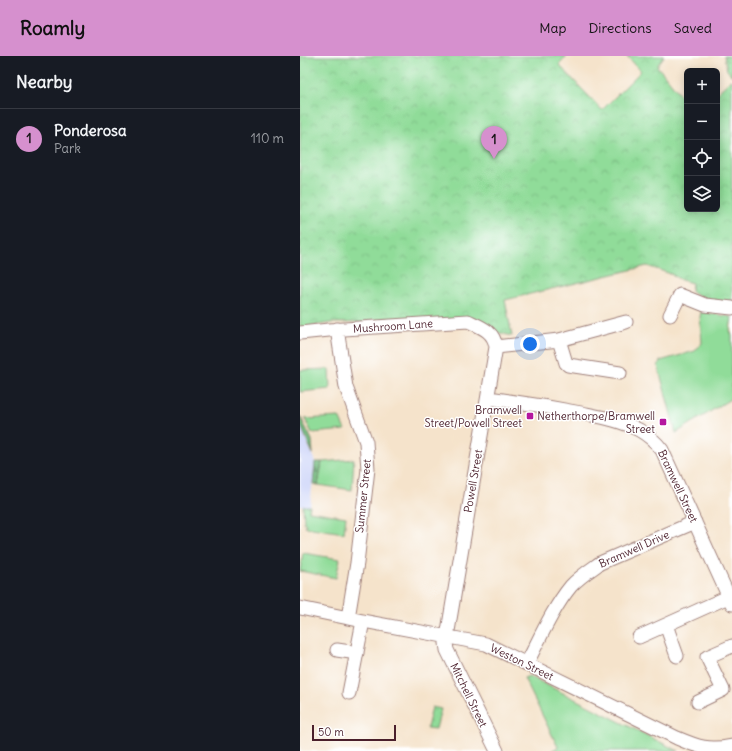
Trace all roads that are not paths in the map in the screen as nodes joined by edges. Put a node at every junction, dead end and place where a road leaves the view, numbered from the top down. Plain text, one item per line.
1 (732, 308) edge
2 (670, 315) dead end
3 (626, 322) dead end
4 (337, 329) junction
5 (300, 333) edge
6 (559, 340) junction
7 (496, 347) junction
8 (620, 373) dead end
9 (488, 398) junction
10 (695, 522) junction
11 (730, 600) edge
12 (300, 608) edge
13 (348, 618) junction
14 (363, 621) junction
15 (666, 625) junction
16 (446, 637) junction
17 (639, 637) dead end
18 (732, 646) edge
19 (337, 650) dead end
20 (357, 653) junction
21 (677, 656) dead end
22 (527, 663) junction
23 (349, 693) dead end
24 (698, 702) dead end
25 (732, 746) edge
26 (497, 751) edge

1 - 2 street
3 - 6 street
4 - 5 street, Mushroom Lane
4 - 7 street, Mushroom Lane
4 - 13 street, Summer Street
6 - 7 street
6 - 8 street
7 - 9 street, Powell Street
9 - 10 street, Bramwell Street
9 - 16 street, Powell Street
10 - 11 street, Bramwell Street
10 - 22 street, Bramwell Drive
11 - 15 street
12 - 13 street, Weston Street
13 - 14 street, Weston Street
14 - 16 street, Weston Street
14 - 20 street
15 - 17 street
15 - 21 street
16 - 22 street, Weston Street
16 - 26 street, Mitchell Street
18 - 24 street
19 - 20 street
20 - 23 street
22 - 25 street, Weston Street

